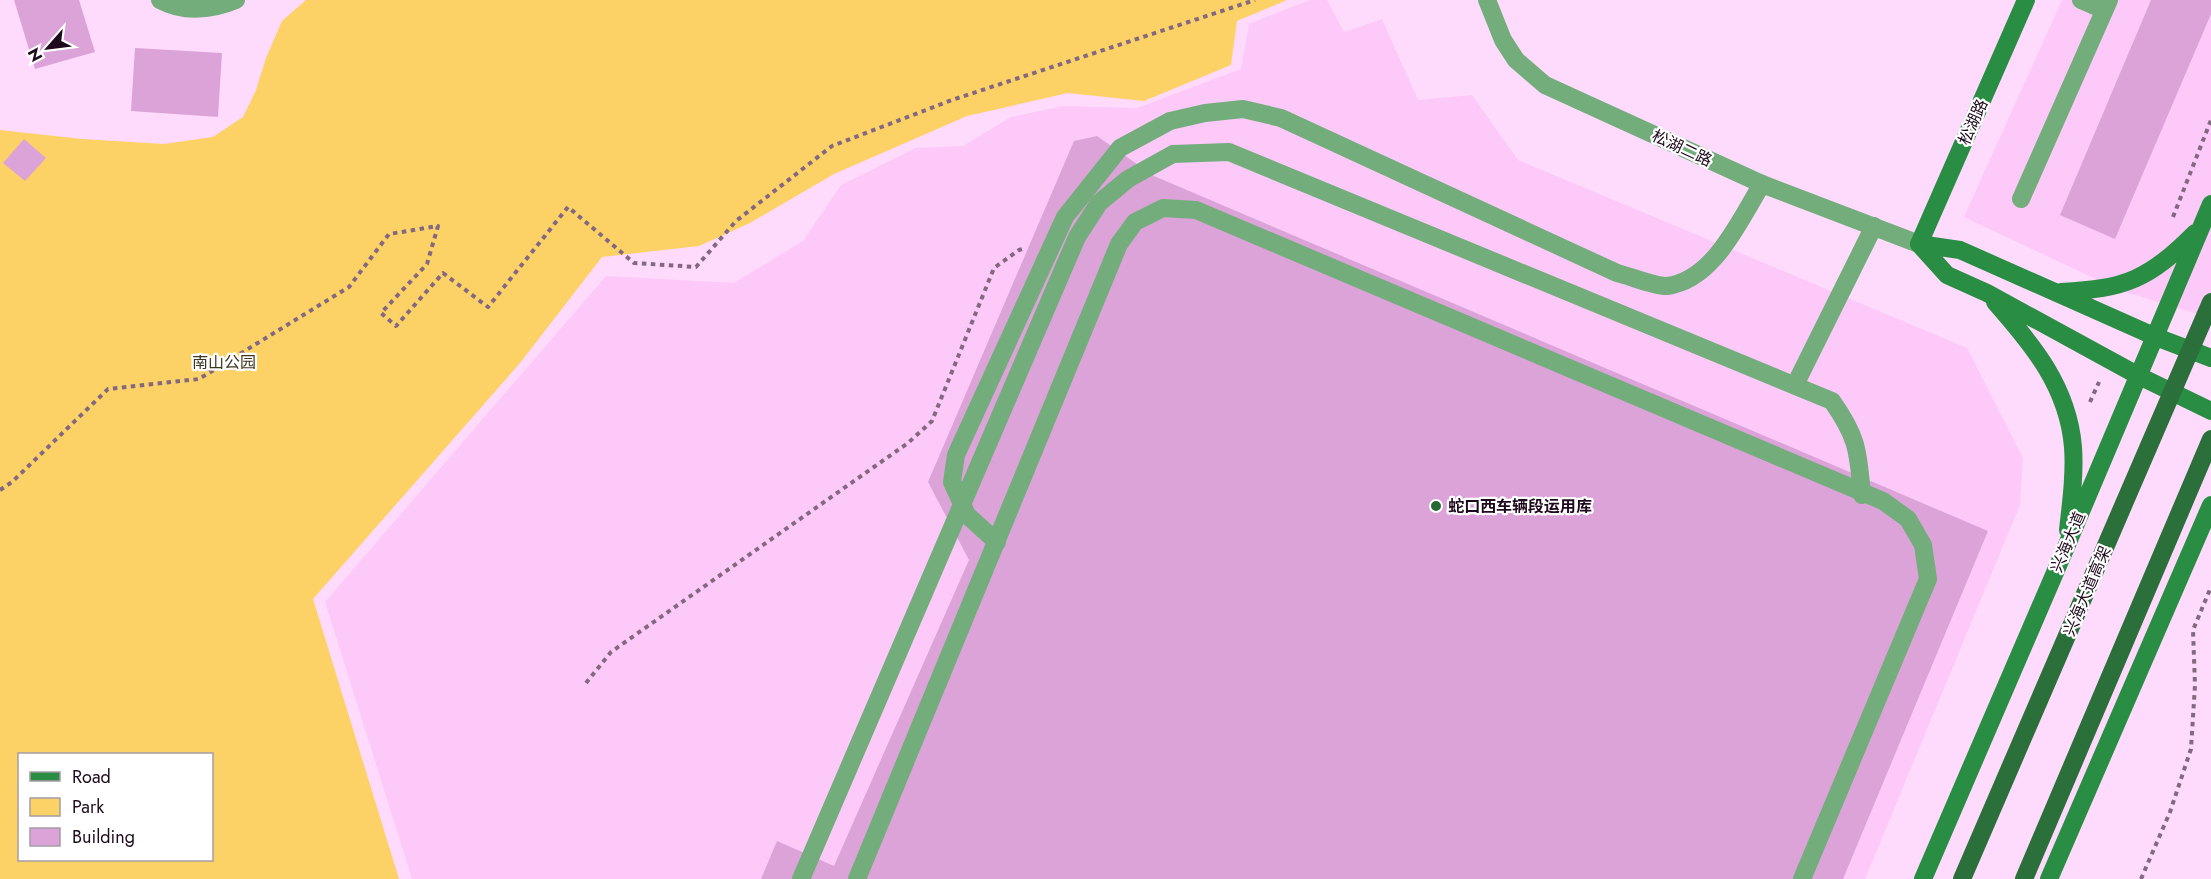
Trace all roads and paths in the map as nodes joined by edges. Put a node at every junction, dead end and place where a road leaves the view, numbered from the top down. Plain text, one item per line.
1 (160, 0) edge
2 (236, 0) edge
3 (1255, 0) edge
4 (1486, 0) edge
5 (2026, 0) edge
6 (2081, 0) edge
7 (2107, 5) edge
8 (2211, 120) edge
9 (1762, 184) junction
10 (2021, 199) dead end
11 (2211, 204) edge
12 (2171, 222) dead end
13 (2203, 225) junction
14 (1874, 226) junction
15 (1919, 244) junction
16 (1068, 259) junction
17 (2056, 292) junction
18 (1987, 293) junction
19 (2211, 302) edge
20 (2156, 337) junction
21 (2211, 358) edge
22 (2139, 376) junction
23 (1795, 385) junction
24 (2211, 411) edge
25 (2211, 439) edge
26 (0, 490) edge
27 (1862, 495) dead end
28 (2211, 505) edge
29 (997, 542) junction
30 (2066, 547) junction
31 (2211, 587) edge
32 (586, 683) dead end
33 (801, 879) edge
34 (857, 879) edge
35 (1802, 879) edge
36 (1923, 879) edge
37 (1962, 879) edge
38 (2024, 879) edge
39 (2049, 879) edge
40 (2141, 879) edge

1 - 2 street
3 - 26 path
4 - 9 street, 松湖二路
5 - 15 street, 松湖路
6 - 7 street
7 - 10 street
8 - 12 path
9 - 14 street, 松湖二路
9 - 29 street, bridge
11 - 13 street, 兴海大道
13 - 17 street
13 - 20 street, 兴海大道
14 - 15 street, 松湖二路
14 - 23 street
15 - 17 street
15 - 18 street
16 - 23 street
16 - 32 path
16 - 33 street
17 - 20 street
18 - 22 street
18 - 30 street
19 - 37 main road, 兴海大道高架, bridge
20 - 21 street
20 - 22 street, 兴海大道
22 - 24 street
22 - 30 street, 兴海大道
23 - 27 street
25 - 38 main road, bridge
28 - 39 street
29 - 34 street
29 - 35 street
30 - 36 street, 兴海大道
31 - 40 path

